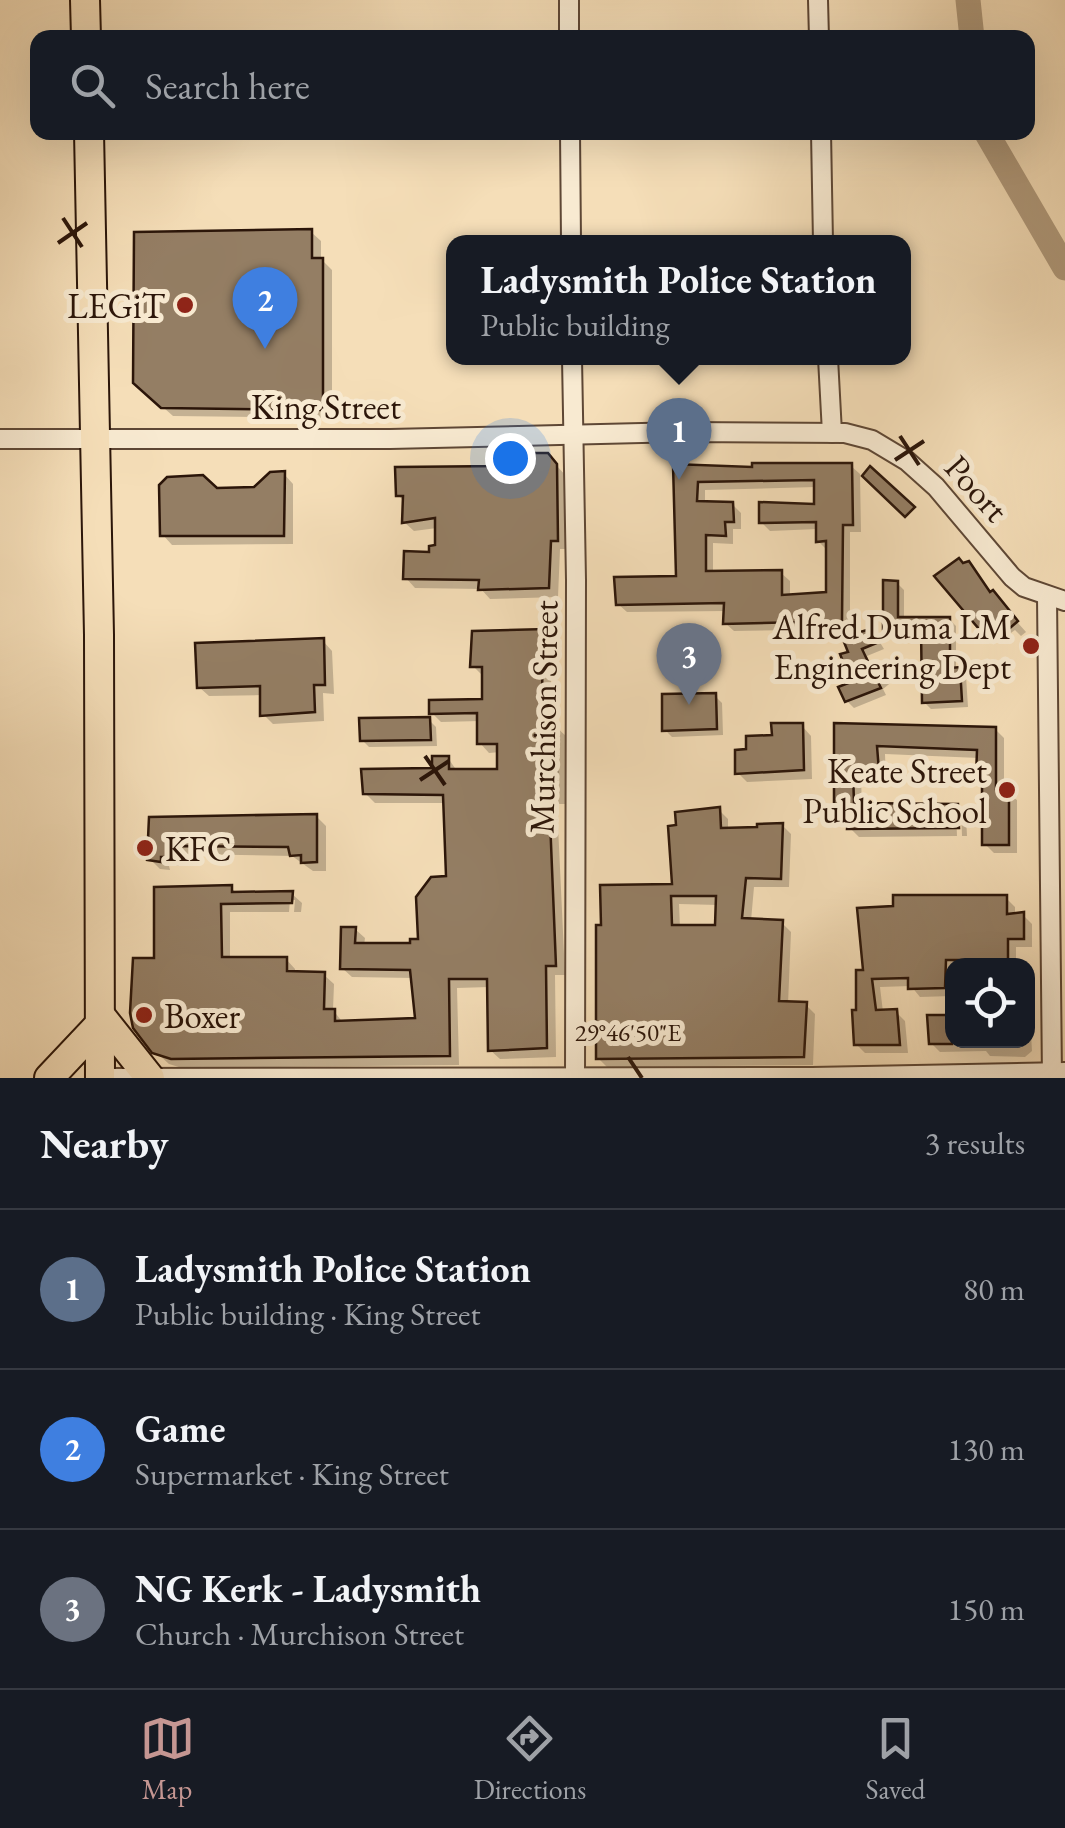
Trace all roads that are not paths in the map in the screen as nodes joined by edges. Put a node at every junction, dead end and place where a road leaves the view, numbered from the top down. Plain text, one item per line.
1 (86, 0) edge
2 (569, 0) edge
3 (818, 0) edge
4 (86, 30) edge
5 (569, 30) edge
6 (819, 30) edge
7 (89, 140) edge
8 (570, 140) edge
9 (820, 140) edge
10 (571, 235) edge
11 (824, 235) edge
12 (572, 365) edge
13 (828, 365) edge
14 (832, 433) junction
15 (573, 434) junction
16 (0, 439) edge
17 (96, 440) junction
18 (1056, 599) edge
19 (100, 1020) junction
20 (1057, 1074) edge
21 (1017, 1075) edge
22 (575, 1077) edge
23 (49, 1078) edge
24 (99, 1078) edge
25 (150, 1078) edge

1 - 4 highway
2 - 5 street
3 - 6 street
7 - 17 highway
8 - 10 street
9 - 11 street
12 - 15 street, Murchison Street
13 - 14 street
14 - 15 street, King Street
14 - 18 street, Poort
15 - 17 street, King Street
15 - 22 street, Murchison Street
16 - 17 street, King Street
17 - 19 highway
18 - 20 street
19 - 23 highway
19 - 24 highway
19 - 25 highway
20 - 21 street
21 - 22 street
22 - 25 street
24 - 25 street

